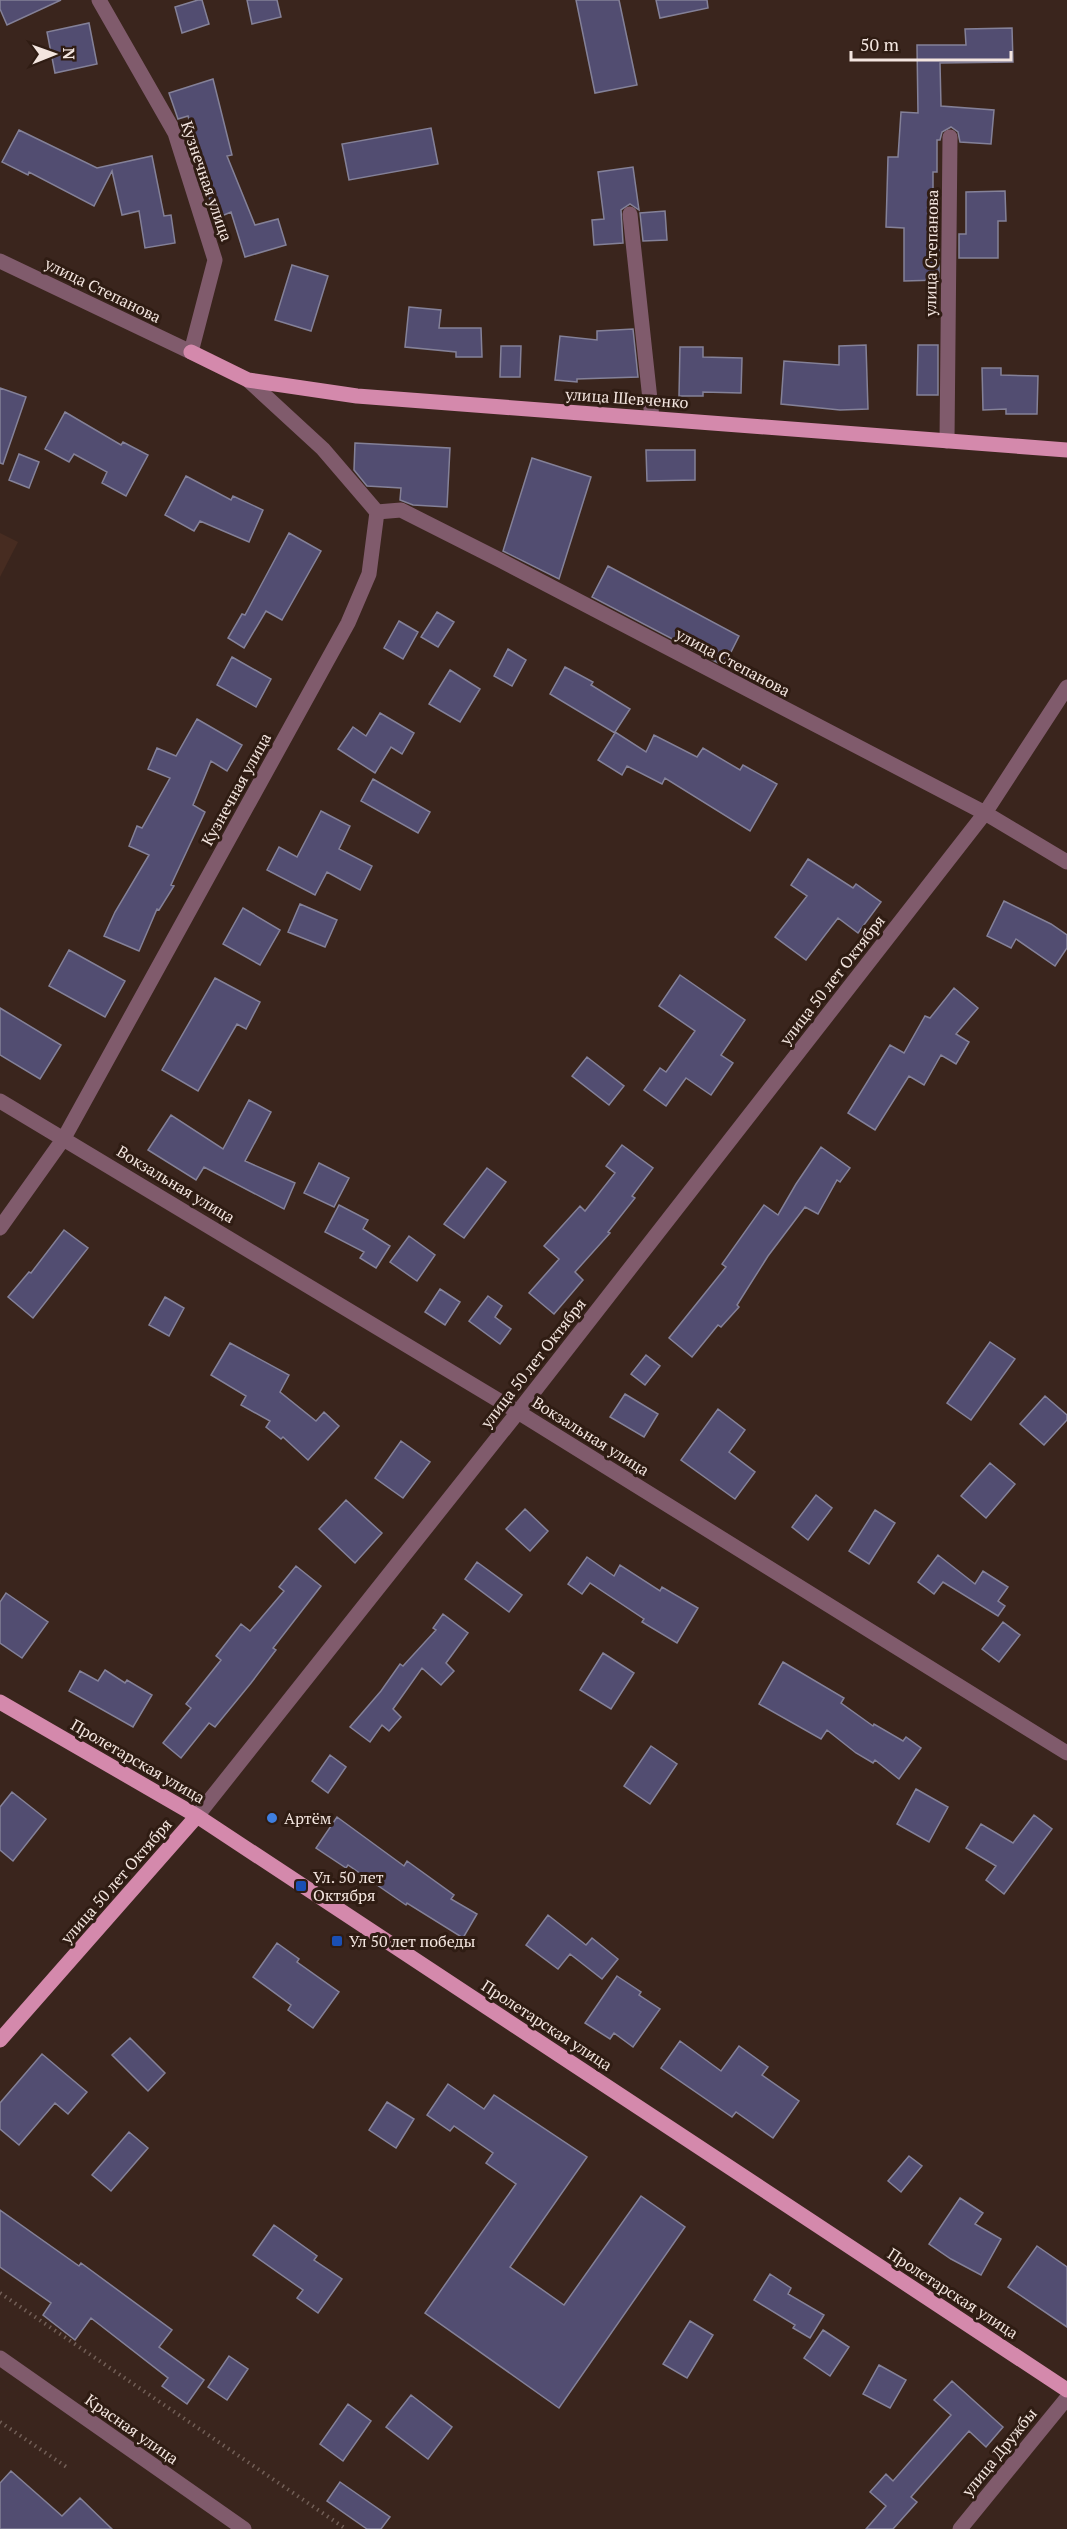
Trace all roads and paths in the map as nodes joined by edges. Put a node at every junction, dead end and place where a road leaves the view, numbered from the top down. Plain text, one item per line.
1 (99, 0) edge
2 (950, 137) dead end
3 (630, 214) dead end
4 (0, 261) edge
5 (191, 352) junction
6 (248, 380) junction
7 (652, 418) junction
8 (947, 441) junction
9 (1067, 450) edge
10 (377, 512) junction
11 (1067, 687) edge
12 (985, 813) junction
13 (1067, 862) edge
14 (0, 1101) edge
15 (64, 1138) junction
16 (0, 1228) edge
17 (518, 1412) junction
18 (0, 1702) edge
19 (1067, 1753) edge
20 (197, 1816) junction
21 (0, 2040) edge
22 (0, 2293) edge
23 (0, 2358) edge
24 (1067, 2390) edge
25 (1067, 2398) edge
26 (0, 2422) edge
27 (68, 2468) dead end
28 (244, 2529) edge
29 (346, 2529) edge
30 (960, 2529) edge

1 - 5 street, Кузнечная улица
2 - 8 street, улица Степанова
3 - 7 street
4 - 5 street, улица Степанова
5 - 6 main road, улица Шевченко
6 - 7 main road, улица Шевченко
6 - 10 street
7 - 8 main road, улица Шевченко
8 - 9 main road, улица Шевченко
10 - 12 street, улица Степанова
10 - 15 street, Кузнечная улица
11 - 12 street, улица 50 лет Октября
12 - 13 street, улица Степанова
12 - 17 street, улица 50 лет Октября
14 - 15 street, Вокзальная улица
15 - 16 street, Кузнечная улица
15 - 17 street, Вокзальная улица
17 - 19 street, Вокзальная улица
17 - 20 street, улица 50 лет Октября
18 - 20 main road, Пролетарская улица
20 - 21 main road, улица 50 лет Октября
20 - 24 main road, Пролетарская улица
22 - 29 path
23 - 28 street, Красная улица
25 - 30 street, улица Дружбы
26 - 27 path

